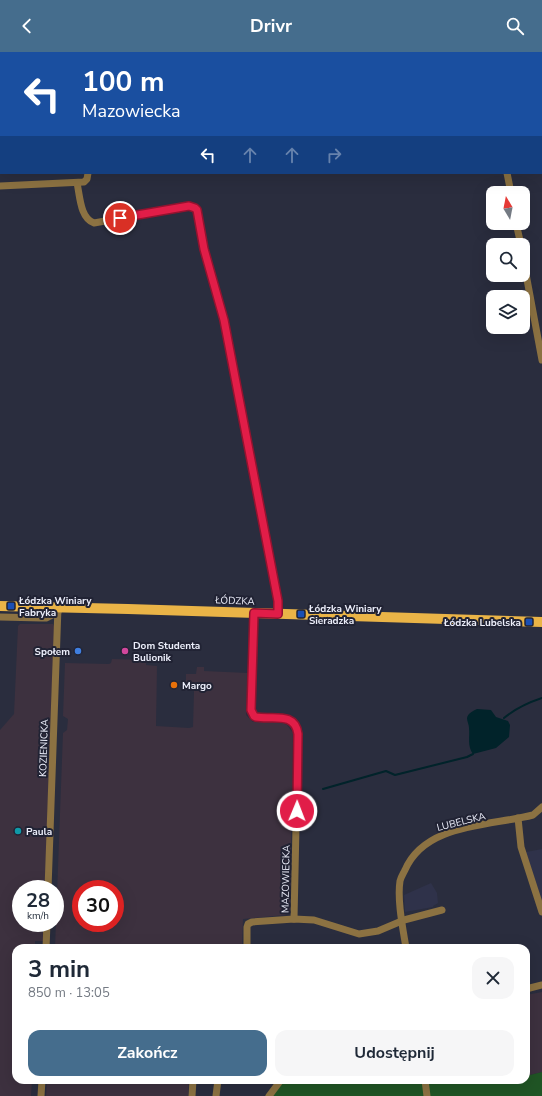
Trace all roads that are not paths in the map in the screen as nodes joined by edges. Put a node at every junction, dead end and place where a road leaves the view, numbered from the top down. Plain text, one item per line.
1 (88, 174) edge
2 (507, 174) edge
3 (77, 183) junction
4 (0, 186) edge
5 (510, 186) edge
6 (527, 282) edge
7 (542, 360) edge
8 (0, 606) edge
9 (58, 610) junction
10 (254, 613) junction
11 (278, 614) junction
12 (0, 617) edge
13 (542, 622) edge
14 (542, 807) edge
15 (518, 818) junction
16 (48, 880) edge
17 (442, 910) dead end
18 (542, 912) edge
19 (294, 919) junction
20 (401, 921) junction
21 (47, 932) edge
22 (46, 944) edge
23 (247, 944) edge
24 (405, 944) edge
25 (542, 985) edge
26 (530, 988) edge
27 (42, 1084) edge
28 (193, 1084) edge
29 (218, 1084) edge
30 (278, 1084) edge
31 (426, 1084) edge
32 (41, 1096) edge
33 (192, 1096) edge
34 (216, 1096) edge
35 (269, 1096) edge
36 (427, 1096) edge

1 - 3 street
2 - 5 street
3 - 4 street
3 - 11 street
6 - 7 street
8 - 9 main road, ŁÓDZKA
9 - 10 main road, ŁÓDZKA
9 - 12 street
9 - 16 street, KOZIENICKA
10 - 11 main road, ŁÓDZKA
10 - 19 street, MAZOWIECKA
11 - 13 main road, ŁÓDZKA
14 - 15 street, LUBELSKA
15 - 18 street
15 - 20 street, LUBELSKA
17 - 20 street
19 - 20 street
19 - 23 street, MAZOWIECKA
20 - 24 street, LUBELSKA
21 - 22 street
25 - 26 street
27 - 32 street
28 - 33 street
29 - 34 street
30 - 35 street
31 - 36 street

